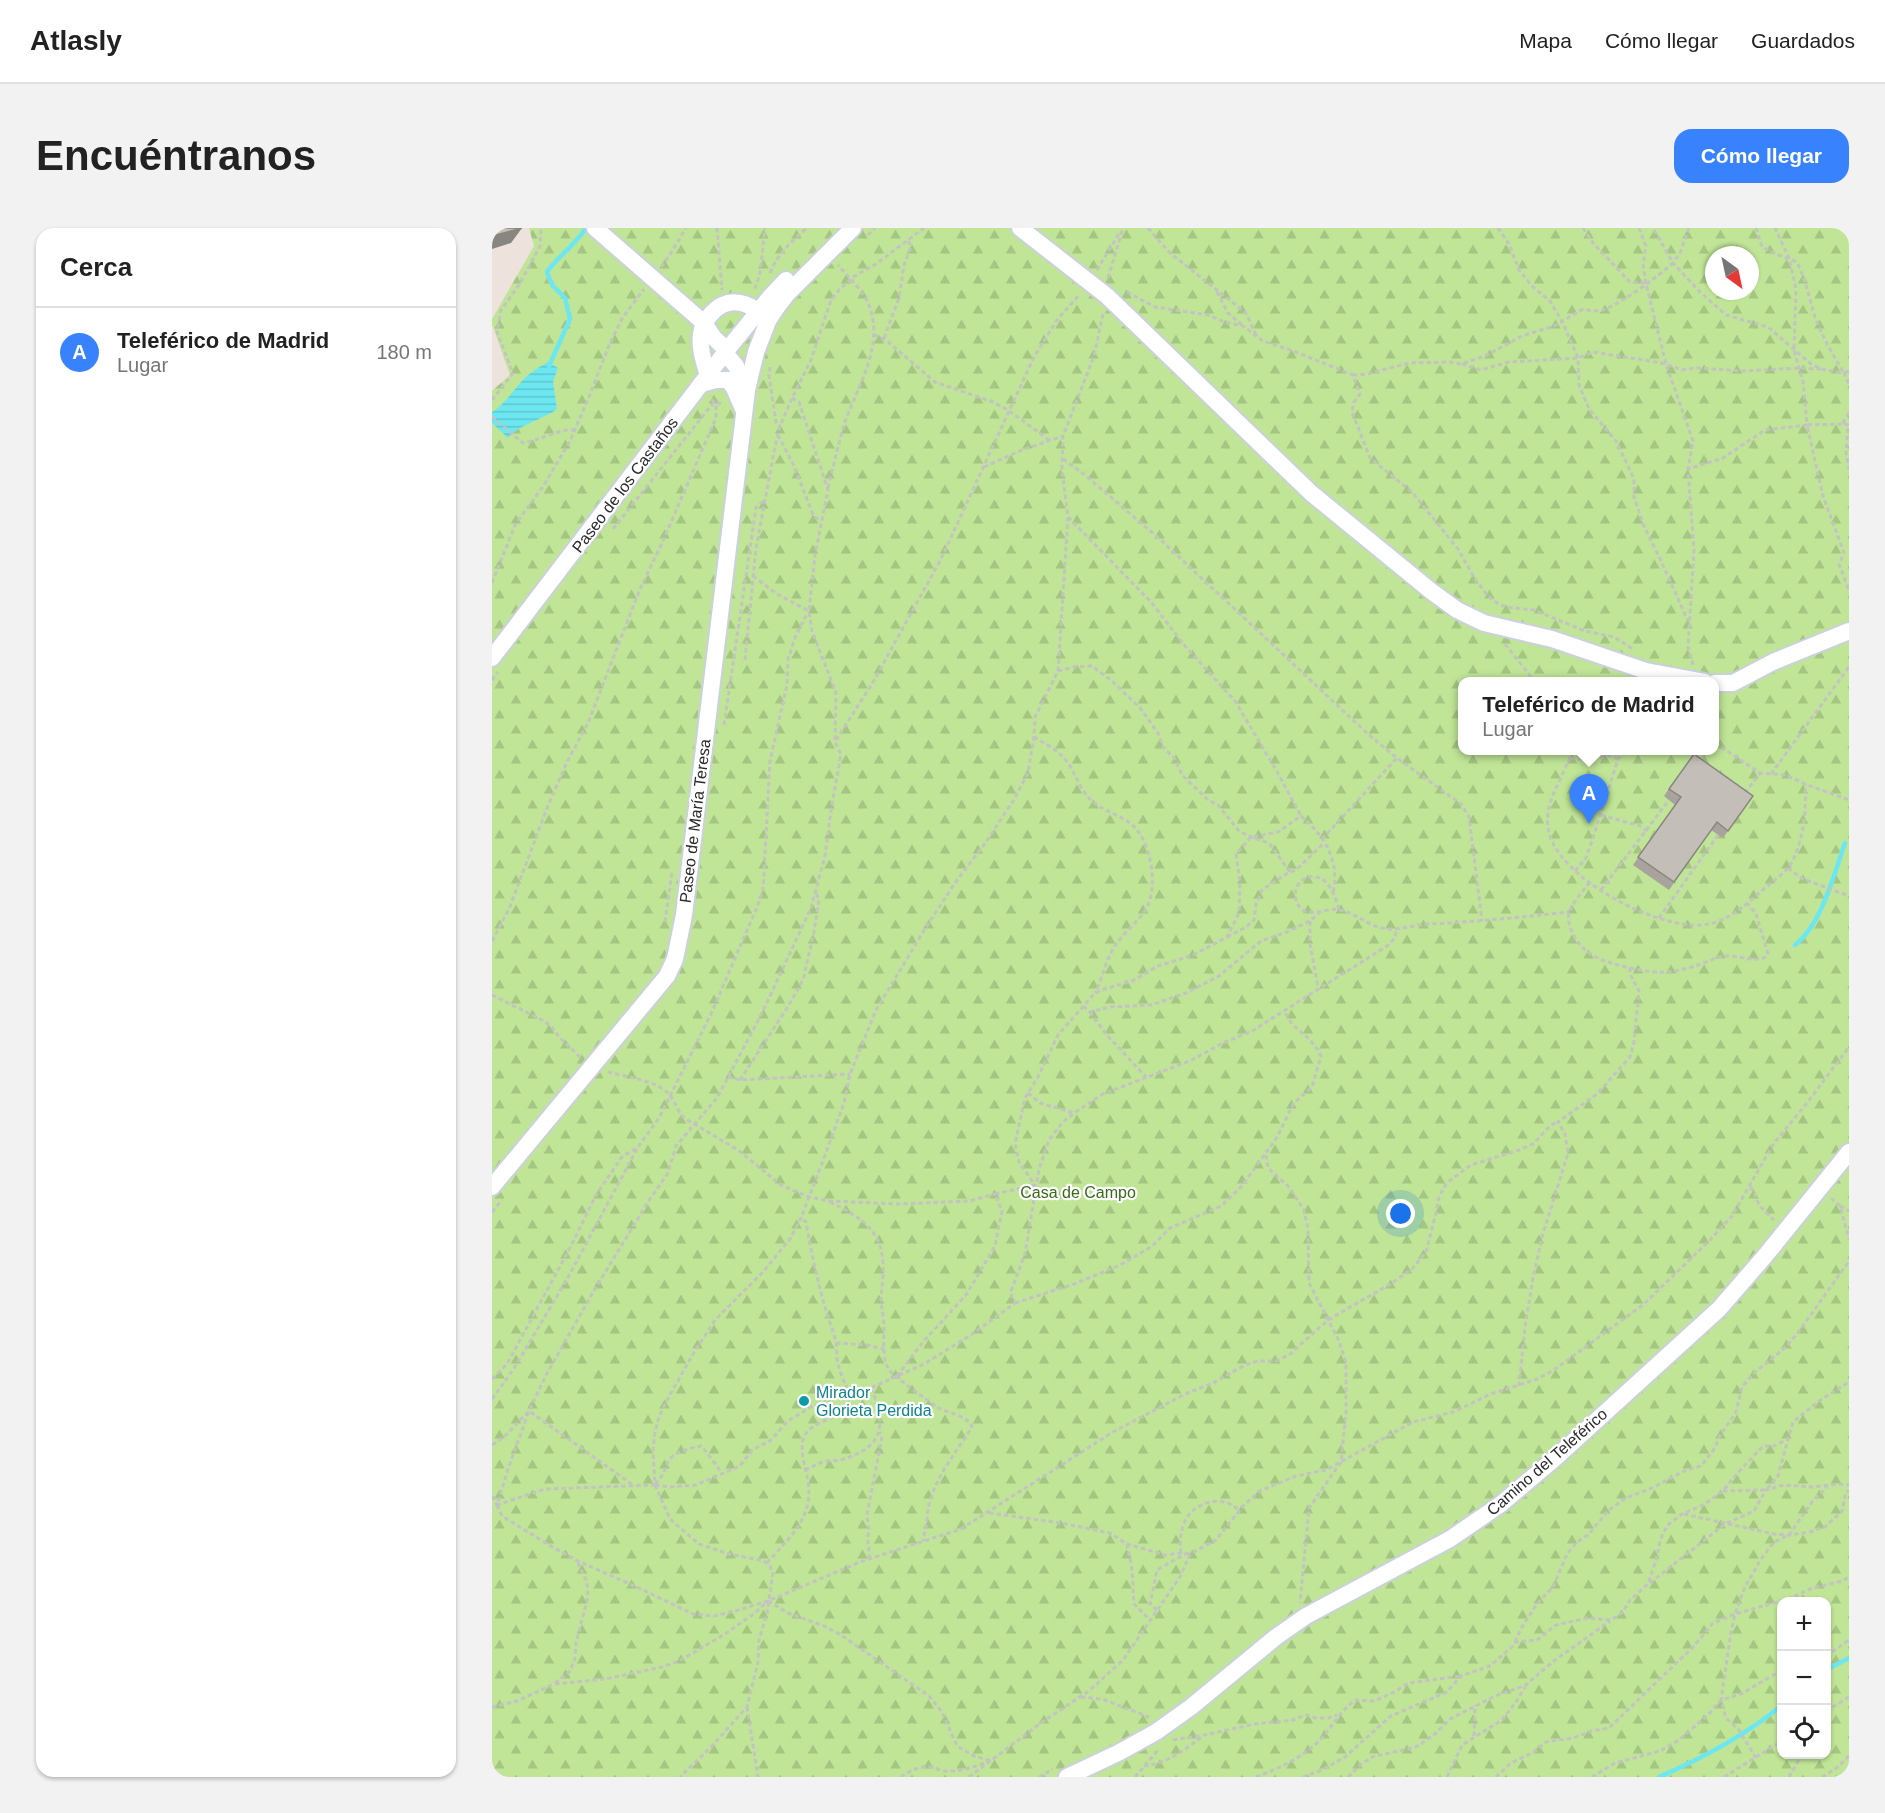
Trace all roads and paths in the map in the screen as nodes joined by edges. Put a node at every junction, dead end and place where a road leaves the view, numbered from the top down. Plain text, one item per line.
1 (541, 228) edge
2 (686, 228) edge
3 (717, 228) edge
4 (765, 228) edge
5 (807, 228) edge
6 (853, 228) edge
7 (924, 228) edge
8 (1020, 228) edge
9 (1123, 228) edge
10 (1148, 228) edge
11 (1498, 228) edge
12 (1583, 228) edge
13 (1640, 228) edge
14 (1653, 228) edge
15 (1689, 228) edge
16 (1756, 228) edge
17 (1775, 228) edge
18 (601, 234) edge
19 (908, 240) junction
20 (1789, 258) junction
21 (1673, 263) junction
22 (652, 278) junction
23 (850, 279) junction
24 (1090, 281) junction
25 (1646, 284) junction
26 (1214, 288) junction
27 (1124, 292) dead end
28 (1107, 296) junction
29 (770, 297) junction
30 (723, 304) junction
31 (759, 312) junction
32 (1562, 321) junction
33 (704, 324) junction
34 (1243, 326) junction
35 (874, 335) junction
36 (1257, 336) junction
37 (884, 339) junction
38 (759, 344) junction
39 (1794, 350) junction
40 (726, 352) junction
41 (1578, 358) junction
42 (1461, 364) junction
43 (1666, 364) junction
44 (1799, 368) junction
45 (1821, 369) junction
46 (1849, 371) edge
47 (1844, 372) junction
48 (1353, 375) junction
49 (703, 383) junction
50 (1849, 384) edge
51 (747, 390) junction
52 (792, 398) junction
53 (492, 400) edge
54 (714, 402) junction
55 (728, 406) dead end
56 (1008, 410) junction
57 (744, 412) junction
58 (1849, 413) edge
59 (492, 417) edge
60 (1842, 424) junction
61 (1807, 425) junction
62 (1848, 425) edge
63 (780, 426) junction
64 (574, 430) junction
65 (778, 435) junction
66 (1063, 436) junction
67 (1049, 440) junction
68 (1063, 459) junction
69 (984, 467) junction
70 (1688, 469) junction
71 (1849, 469) edge
72 (828, 490) junction
73 (765, 501) junction
74 (1068, 517) junction
75 (820, 520) junction
76 (753, 576) junction
77 (492, 583) edge
78 (1849, 590) edge
79 (809, 611) junction
80 (1690, 624) junction
81 (1499, 627) junction
82 (1849, 632) edge
83 (1640, 652) dead end
84 (492, 658) edge
85 (745, 660) dead end
86 (1684, 664) dead end
87 (1849, 668) edge
88 (1058, 671) junction
89 (1702, 675) edge
90 (1532, 677) edge
91 (1719, 680) edge
92 (724, 730) dead end
93 (1034, 737) junction
94 (835, 742) junction
95 (1719, 746) edge
96 (1571, 755) edge
97 (1607, 755) joint
98 (1623, 755) edge
99 (1703, 755) edge
100 (1397, 758) junction
101 (1570, 758) junction
102 (1618, 759) junction
103 (1695, 767) edge
104 (1760, 773) junction
105 (1771, 774) junction
106 (1805, 784) junction
107 (1741, 799) edge
108 (1669, 800) edge
109 (1849, 800) edge
110 (1600, 815) junction
111 (1301, 816) junction
112 (1647, 831) junction
113 (1719, 835) dead end
114 (1251, 837) junction
115 (1323, 841) junction
116 (1788, 868) junction
117 (672, 871) dead end
118 (1575, 871) junction
119 (1290, 872) junction
120 (1590, 882) junction
121 (1601, 890) junction
122 (816, 893) junction
123 (1333, 893) junction
124 (1849, 896) edge
125 (1748, 904) junction
126 (1339, 909) junction
127 (1569, 912) junction
128 (1320, 913) junction
129 (1659, 918) junction
130 (1310, 921) junction
131 (1482, 921) junction
132 (1396, 929) junction
133 (664, 930) dead end
134 (1227, 937) junction
135 (492, 940) edge
136 (1630, 968) junction
137 (1319, 988) junction
138 (1094, 994) junction
139 (492, 995) edge
140 (1083, 1006) junction
141 (1283, 1011) junction
142 (1090, 1012) junction
143 (1849, 1047) edge
144 (594, 1064) junction
145 (850, 1074) junction
146 (728, 1077) junction
147 (1146, 1077) junction
148 (740, 1080) junction
149 (1028, 1093) junction
150 (669, 1094) junction
151 (1074, 1113) junction
152 (1558, 1122) junction
153 (696, 1124) junction
154 (638, 1147) junction
155 (1849, 1152) edge
156 (1266, 1155) junction
157 (1035, 1185) junction
158 (1750, 1187) junction
159 (1819, 1188) junction
160 (499, 1192) edge
161 (995, 1194) junction
162 (809, 1197) junction
163 (829, 1201) junction
164 (1840, 1206) junction
165 (1849, 1211) edge
166 (492, 1212) edge
167 (801, 1218) junction
168 (1777, 1223) dead end
169 (1849, 1239) edge
170 (1849, 1261) edge
171 (1015, 1303) junction
172 (1328, 1320) junction
173 (836, 1343) junction
174 (884, 1349) junction
175 (896, 1378) junction
176 (492, 1379) edge
177 (1849, 1382) edge
178 (1519, 1386) junction
179 (871, 1388) junction
180 (848, 1398) junction
181 (492, 1399) edge
182 (529, 1411) junction
183 (879, 1430) junction
184 (1788, 1439) junction
185 (492, 1445) edge
186 (1341, 1462) junction
187 (805, 1470) junction
188 (722, 1474) junction
189 (655, 1485) junction
190 (1849, 1485) edge
191 (635, 1486) junction
192 (1827, 1487) junction
193 (1766, 1490) junction
194 (1723, 1491) junction
195 (1849, 1491) edge
196 (492, 1496) edge
197 (497, 1505) junction
198 (492, 1506) edge
199 (1239, 1511) junction
200 (988, 1512) junction
201 (1682, 1514) junction
202 (1725, 1524) junction
203 (1789, 1535) junction
204 (924, 1541) junction
205 (1127, 1544) junction
206 (1181, 1553) junction
207 (1189, 1554) junction
208 (869, 1559) junction
209 (578, 1561) junction
210 (767, 1563) junction
211 (1849, 1576) edge
212 (1648, 1584) junction
213 (768, 1601) junction
214 (1309, 1601) dead end
215 (1157, 1610) junction
216 (1735, 1614) junction
217 (1150, 1620) junction
218 (1611, 1620) junction
219 (1849, 1640) edge
220 (1513, 1646) junction
221 (1831, 1653) edge
222 (1777, 1673) edge
223 (1461, 1676) junction
224 (554, 1684) junction
225 (1526, 1685) junction
226 (1081, 1697) junction
227 (1849, 1697) edge
228 (1721, 1701) junction
229 (1475, 1705) junction
230 (492, 1707) edge
231 (747, 1707) junction
232 (1831, 1708) edge
233 (1339, 1715) junction
234 (1155, 1732) junction
235 (1204, 1735) junction
236 (1474, 1736) junction
237 (1777, 1744) edge
238 (1849, 1756) edge
239 (1756, 1758) junction
240 (1800, 1759) edge
241 (991, 1761) junction
242 (1144, 1766) junction
243 (1064, 1771) edge
244 (680, 1777) edge
245 (758, 1777) edge
246 (900, 1777) edge
247 (969, 1777) edge
248 (1039, 1777) edge
249 (1135, 1777) edge
250 (1257, 1777) edge
251 (1303, 1777) edge
252 (1348, 1777) edge
253 (1447, 1777) edge
254 (1496, 1777) edge
255 (1592, 1777) edge
256 (1724, 1777) edge
257 (1789, 1777) edge
258 (1822, 1777) edge

1 - 53 path
2 - 22 path
3 - 30 path
4 - 31 path
5 - 29 path
6 - 29 street
6 - 31 street
7 - 19 path
8 - 24 street
9 - 24 path
9 - 28 path
10 - 26 path
11 - 32 path
12 - 25 path
13 - 25 path
14 - 21 path
15 - 21 path
16 - 20 path
17 - 20 path
18 - 22 street
19 - 23 path
19 - 37 path
20 - 39 path
20 - 47 path
21 - 25 path
21 - 39 path
22 - 33 street
22 - 64 path
23 - 35 path
23 - 52 path
24 - 28 street
24 - 56 path
25 - 32 path
25 - 43 path
26 - 34 path
26 - 36 path
27 - 34 path
28 - 66 path
28 - 81 street
29 - 31 street
30 - 31 street
30 - 33 street
31 - 38 street, Paseo de María Teresa
31 - 40 street, Paseo de los Castaños
32 - 41 path
32 - 42 path
33 - 40 street
33 - 49 street
34 - 36 path
35 - 37 path
35 - 72 path
36 - 48 path
37 - 56 path
38 - 51 street, Paseo de María Teresa
38 - 63 path
39 - 44 path
39 - 45 path
40 - 49 street, Paseo de los Castaños
40 - 51 street
41 - 42 path
41 - 43 path
41 - 80 path
42 - 48 path
43 - 44 path
43 - 70 path
44 - 45 path
44 - 61 path
45 - 47 path
46 - 47 path
47 - 50 path
48 - 83 path
49 - 54 path
49 - 57 street
49 - 84 street, Paseo de los Castaños
51 - 57 street, Paseo de María Teresa
52 - 63 path
52 - 72 path
54 - 55 path
54 - 135 path
56 - 67 path
56 - 69 path
57 - 144 street, Paseo de María Teresa
58 - 60 path
59 - 64 path
60 - 61 path
60 - 62 path
61 - 70 path
61 - 78 path
62 - 71 path
63 - 65 path
64 - 77 path
65 - 73 path
65 - 75 path
66 - 67 path
66 - 68 path
67 - 69 path
68 - 74 path
68 - 100 path
69 - 94 path
70 - 80 path
72 - 75 path
73 - 76 path
73 - 92 path
74 - 88 path
74 - 111 path
75 - 79 path
76 - 79 path
76 - 85 path
79 - 94 path
79 - 150 path
80 - 89 path
81 - 89 street
81 - 90 path
82 - 91 street
86 - 89 path
87 - 105 path
88 - 93 path
88 - 114 path
93 - 138 path
93 - 145 path
94 - 122 path
95 - 104 path
96 - 101 path
97 - 101 path
97 - 102 path
98 - 102 path
99 - 103 path
100 - 115 path
100 - 131 path
101 - 118 path
102 - 110 path
104 - 105 path
104 - 107 path
105 - 106 path
106 - 109 path
106 - 116 path
108 - 112 path
110 - 112 path
110 - 118 path
111 - 114 path
111 - 115 path
112 - 121 path
113 - 129 path
114 - 119 path
114 - 134 path
115 - 119 path
115 - 123 path
116 - 124 path
116 - 125 path
117 - 133 path
118 - 120 path
119 - 134 path
120 - 121 path
120 - 127 path
121 - 129 path
122 - 146 path
122 - 148 path
123 - 126 path
123 - 128 path
125 - 129 path
125 - 136 path
126 - 128 path
126 - 132 path
127 - 131 path
127 - 136 path
128 - 130 path
130 - 137 path
130 - 142 path
131 - 132 path
132 - 137 path
134 - 138 path
136 - 152 path
137 - 141 path
138 - 140 path
139 - 144 path
140 - 142 path
140 - 149 path
141 - 147 path
141 - 156 path
142 - 147 path
143 - 158 path
144 - 150 path
144 - 160 street, Paseo de María Teresa
145 - 148 path
145 - 162 path
146 - 148 path
146 - 153 path
147 - 151 path
149 - 151 path
149 - 157 path
150 - 153 path
150 - 154 path
151 - 157 path
152 - 172 path
152 - 178 path
153 - 162 path
153 - 182 path
154 - 176 path
154 - 181 path
155 - 159 street, Camino del Teleférico
156 - 171 path
156 - 172 path
157 - 161 path
157 - 171 path
158 - 168 path
158 - 178 path
159 - 164 path
159 - 234 street, Camino del Teleférico
160 - 166 path
161 - 163 path
161 - 175 path
162 - 163 path
162 - 167 path
163 - 174 path
164 - 165 path
164 - 169 path
167 - 173 path
167 - 189 path
170 - 220 path
171 - 175 path
172 - 186 path
172 - 200 path
173 - 174 path
173 - 180 path
174 - 175 path
175 - 179 path
175 - 204 path
177 - 184 path
178 - 186 path
179 - 180 path
179 - 183 path
180 - 187 path
180 - 188 path
182 - 185 path
182 - 191 path
182 - 197 path
183 - 187 path
183 - 208 path
184 - 193 path
184 - 194 path
186 - 199 path
186 - 214 path
187 - 210 path
188 - 189 path
188 - 189 path
189 - 191 path
189 - 210 path
190 - 192 path
191 - 197 path
192 - 193 path
192 - 203 path
193 - 194 path
193 - 202 path
194 - 201 path
195 - 203 path
196 - 197 path
197 - 198 path
197 - 209 path
199 - 206 path
199 - 207 path
200 - 204 path
200 - 205 path
201 - 202 path
201 - 212 path
202 - 203 path
202 - 212 path
203 - 216 path
204 - 208 path
205 - 206 path
205 - 217 path
206 - 207 path
207 - 215 path
207 - 215 path
208 - 213 path
209 - 213 path
209 - 224 path
210 - 213 path
211 - 216 path
212 - 218 path
213 - 224 path
213 - 231 path
213 - 241 path
215 - 217 path
216 - 228 path
216 - 254 path
217 - 226 path
218 - 220 path
218 - 225 path
219 - 221 path
220 - 223 path
222 - 228 path
223 - 233 path
223 - 251 path
224 - 230 path
225 - 229 path
225 - 236 path
226 - 234 path
226 - 241 path
227 - 232 path
228 - 239 path
228 - 255 path
229 - 236 path
229 - 252 path
231 - 244 path
231 - 245 path
233 - 235 path
233 - 250 path
234 - 235 path
234 - 242 path
234 - 243 street, Camino del Teleférico
235 - 242 path
236 - 253 path
237 - 239 path
238 - 258 path
239 - 256 path
240 - 257 path
241 - 246 path
241 - 247 path
242 - 249 path
243 - 248 path

